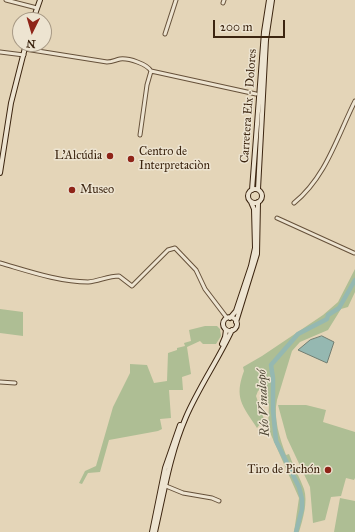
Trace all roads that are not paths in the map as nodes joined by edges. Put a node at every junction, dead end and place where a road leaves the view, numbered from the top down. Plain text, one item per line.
1 (6, 0) edge
2 (40, 0) edge
3 (176, 0) edge
4 (269, 0) edge
5 (272, 0) edge
6 (37, 8) junction
7 (36, 12) edge
8 (165, 34) dead end
9 (52, 51) edge
10 (0, 52) edge
11 (25, 52) edge
12 (24, 55) junction
13 (151, 71) junction
14 (256, 94) dead end
15 (355, 102) edge
16 (140, 135) dead end
17 (0, 173) edge
18 (258, 189) junction
19 (252, 190) junction
20 (251, 202) junction
21 (258, 202) junction
22 (294, 203) dead end
23 (277, 218) dead end
24 (354, 253) dead end
25 (0, 263) edge
26 (228, 318) junction
27 (236, 322) junction
28 (226, 330) junction
29 (232, 330) junction
30 (0, 382) edge
31 (15, 383) dead end
32 (166, 486) dead end
33 (219, 501) dead end
34 (153, 532) edge

1 - 6 street
2 - 6 main road
3 - 8 street
4 - 19 main road, Carretera Elx - Dolores
5 - 18 main road, Carretera Elx - Dolores
6 - 7 main road
9 - 13 street
10 - 12 street
11 - 12 main road
12 - 17 main road
13 - 14 street
13 - 16 street
15 - 22 street
18 - 19 main road
18 - 21 main road
19 - 20 main road
20 - 21 main road
20 - 26 main road
21 - 27 main road
23 - 24 street
25 - 26 street
26 - 27 main road
26 - 28 main road
27 - 29 main road
28 - 29 main road
28 - 34 main road
29 - 34 main road
30 - 31 street
32 - 33 street

